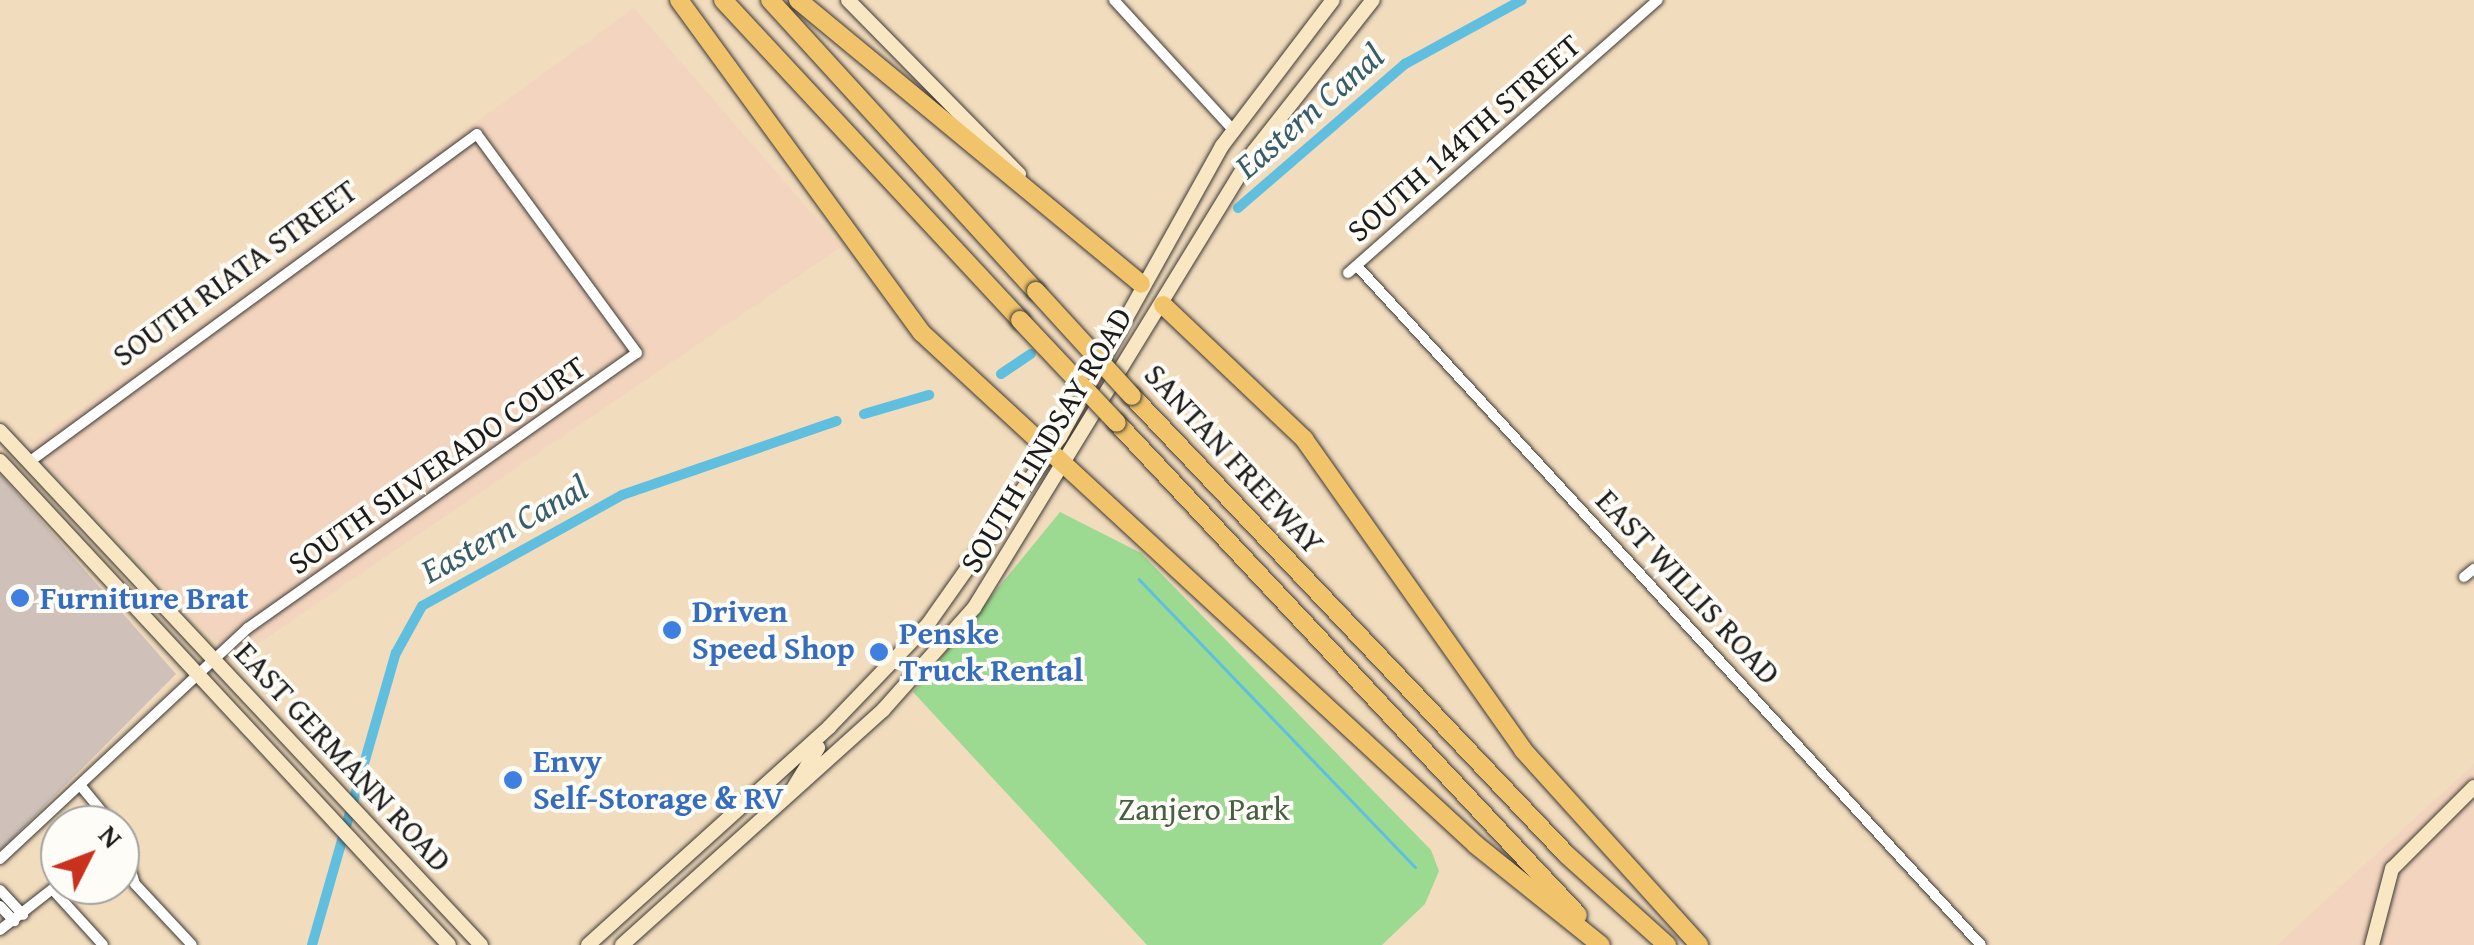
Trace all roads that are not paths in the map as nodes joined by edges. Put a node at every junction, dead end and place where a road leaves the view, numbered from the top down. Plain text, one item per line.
1 (679, 0) edge
2 (723, 0) edge
3 (770, 0) edge
4 (798, 0) edge
5 (848, 0) edge
6 (1114, 0) edge
7 (1333, 0) edge
8 (1373, 0) edge
9 (1658, 0) edge
10 (1233, 130) junction
11 (1062, 218) junction
12 (1352, 270) joint
13 (1141, 284) junction
14 (1163, 304) junction
15 (637, 353) joint
16 (0, 431) edge
17 (1043, 452) junction
18 (0, 462) edge
19 (29, 462) junction
20 (1065, 471) junction
21 (2474, 568) edge
22 (2464, 578) dead end
23 (214, 658) junction
24 (198, 674) junction
25 (830, 726) junction
26 (775, 776) junction
27 (80, 785) junction
28 (2474, 787) edge
29 (790, 792) junction
30 (96, 805) edge
31 (726, 850) junction
32 (0, 859) edge
33 (140, 889) edge
34 (0, 890) edge
35 (40, 899) edge
36 (71, 905) edge
37 (0, 906) edge
38 (18, 918) junction
39 (0, 930) edge
40 (103, 945) edge
41 (192, 945) edge
42 (450, 945) edge
43 (481, 945) edge
44 (588, 945) edge
45 (622, 945) edge
46 (1600, 945) edge
47 (1612, 945) edge
48 (1667, 945) edge
49 (1699, 945) edge
50 (1981, 945) edge
51 (2372, 945) edge

1 - 17 highway
2 - 47 highway, SANTAN FREEWAY, bridge
3 - 48 highway, SANTAN FREEWAY, bridge
4 - 11 highway
5 - 11 main road
6 - 10 street
7 - 10 main road, SOUTH LINDSAY ROAD
8 - 14 main road, SOUTH LINDSAY ROAD
9 - 12 street, SOUTH 144TH STREET
10 - 13 main road, SOUTH LINDSAY ROAD
11 - 13 highway
12 - 50 street, EAST WILLIS ROAD
13 - 14 main road
13 - 17 main road, SOUTH LINDSAY ROAD
14 - 20 main road, SOUTH LINDSAY ROAD
14 - 49 highway
15 - 19 street, SOUTH RIATA STREET
15 - 23 street, SOUTH SILVERADO COURT
16 - 19 main road, EAST GERMANN ROAD
17 - 20 highway
17 - 25 main road, SOUTH LINDSAY ROAD
18 - 24 main road, EAST GERMANN ROAD
19 - 23 main road, EAST GERMANN ROAD
20 - 29 main road, SOUTH LINDSAY ROAD
20 - 46 highway
21 - 22 street
23 - 24 street, SOUTH SILVERADO COURT
23 - 43 main road, EAST GERMANN ROAD
24 - 27 street, SOUTH SILVERADO COURT
24 - 42 main road, EAST GERMANN ROAD
25 - 26 main road, SOUTH LINDSAY ROAD
25 - 29 main road
26 - 31 main road
26 - 44 main road, SOUTH LINDSAY ROAD
27 - 30 street
27 - 32 street, SOUTH SILVERADO COURT
28 - 51 main road
29 - 31 main road, SOUTH LINDSAY ROAD
31 - 45 main road, SOUTH LINDSAY ROAD
33 - 41 street
34 - 38 street
35 - 38 street
36 - 40 street
37 - 38 street
38 - 39 street

